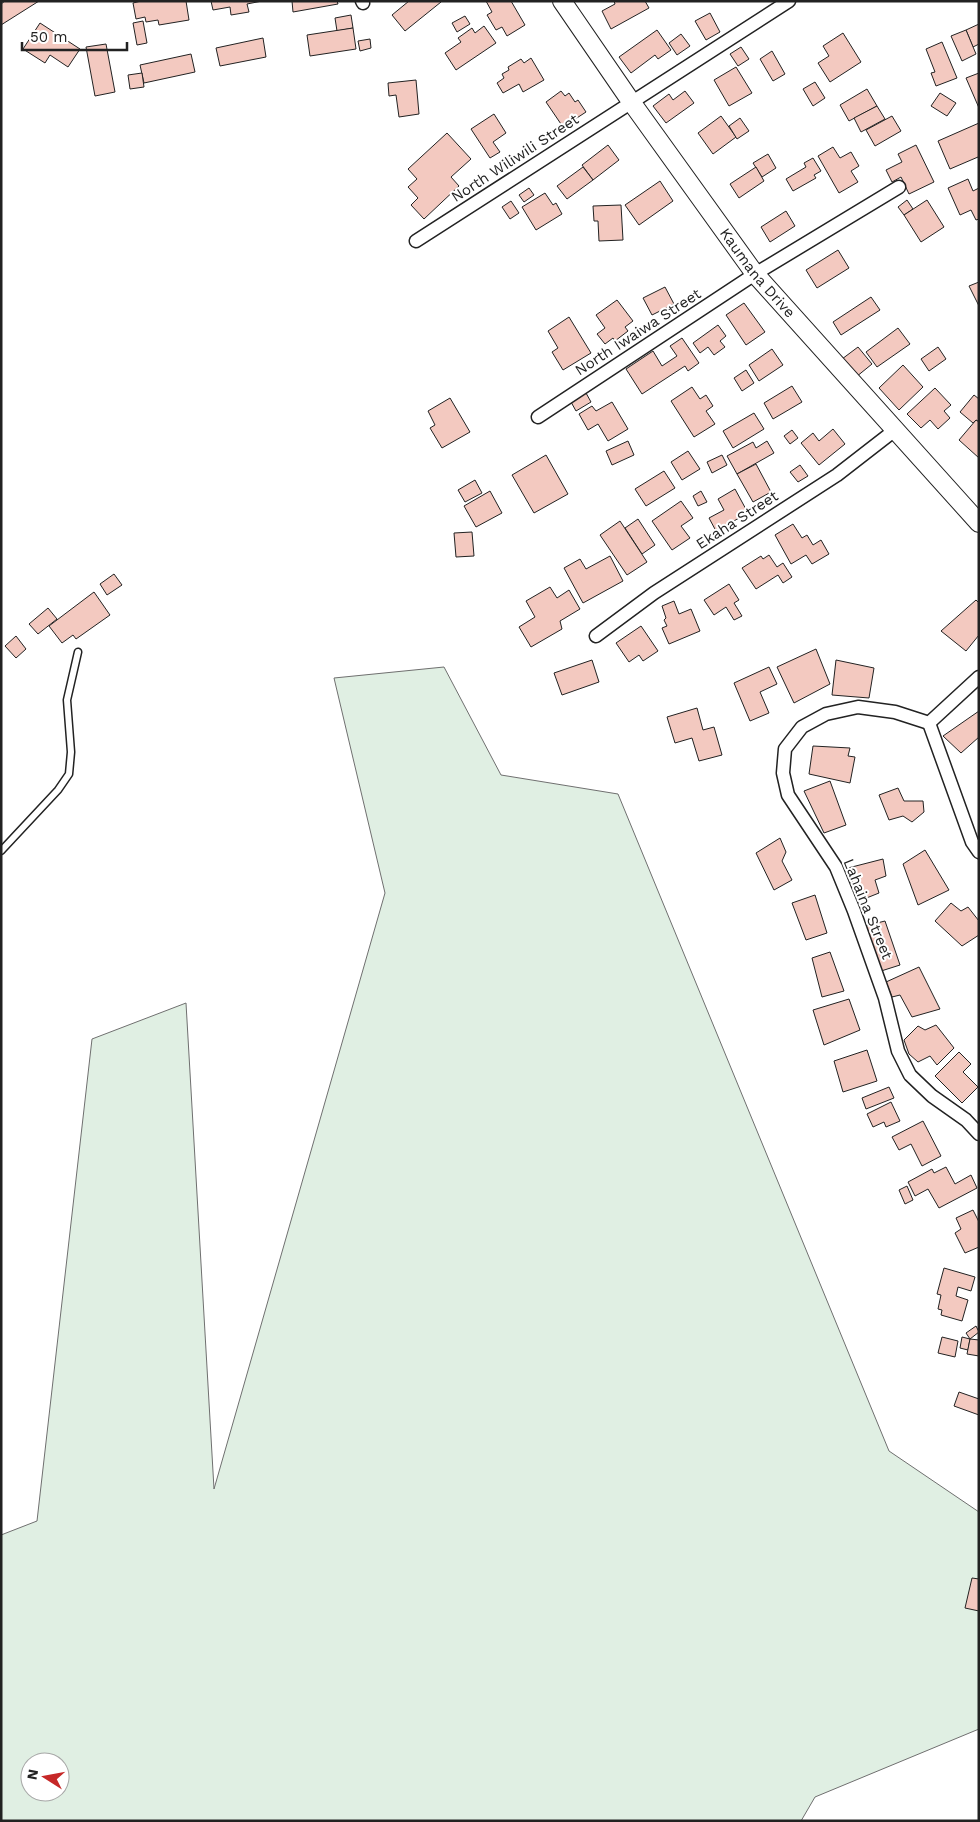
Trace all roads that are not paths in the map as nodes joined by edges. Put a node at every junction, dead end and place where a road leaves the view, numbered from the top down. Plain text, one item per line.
1 (562, 1) edge
2 (789, 1) edge
3 (632, 103) junction
4 (899, 186) dead end
5 (416, 241) dead end
6 (755, 274) junction
7 (538, 417) dead end
8 (895, 430) junction
9 (979, 523) edge
10 (596, 636) dead end
11 (78, 652) dead end
12 (979, 677) edge
13 (929, 723) junction
14 (1, 851) edge
15 (979, 852) edge
16 (979, 1134) edge

1 - 3 street, Kaumana Drive
2 - 3 street, North Wiliwili Street
3 - 5 street, North Wiliwili Street
3 - 6 street, Kaumana Drive
4 - 6 street, North Iwaiwa Street
6 - 7 street, North Iwaiwa Street
6 - 8 street, Kaumana Drive
8 - 9 street, Kaumana Drive
8 - 10 street, Ekaha Street
11 - 14 lane
12 - 13 street
13 - 15 street
13 - 16 street, Lahaina Street

